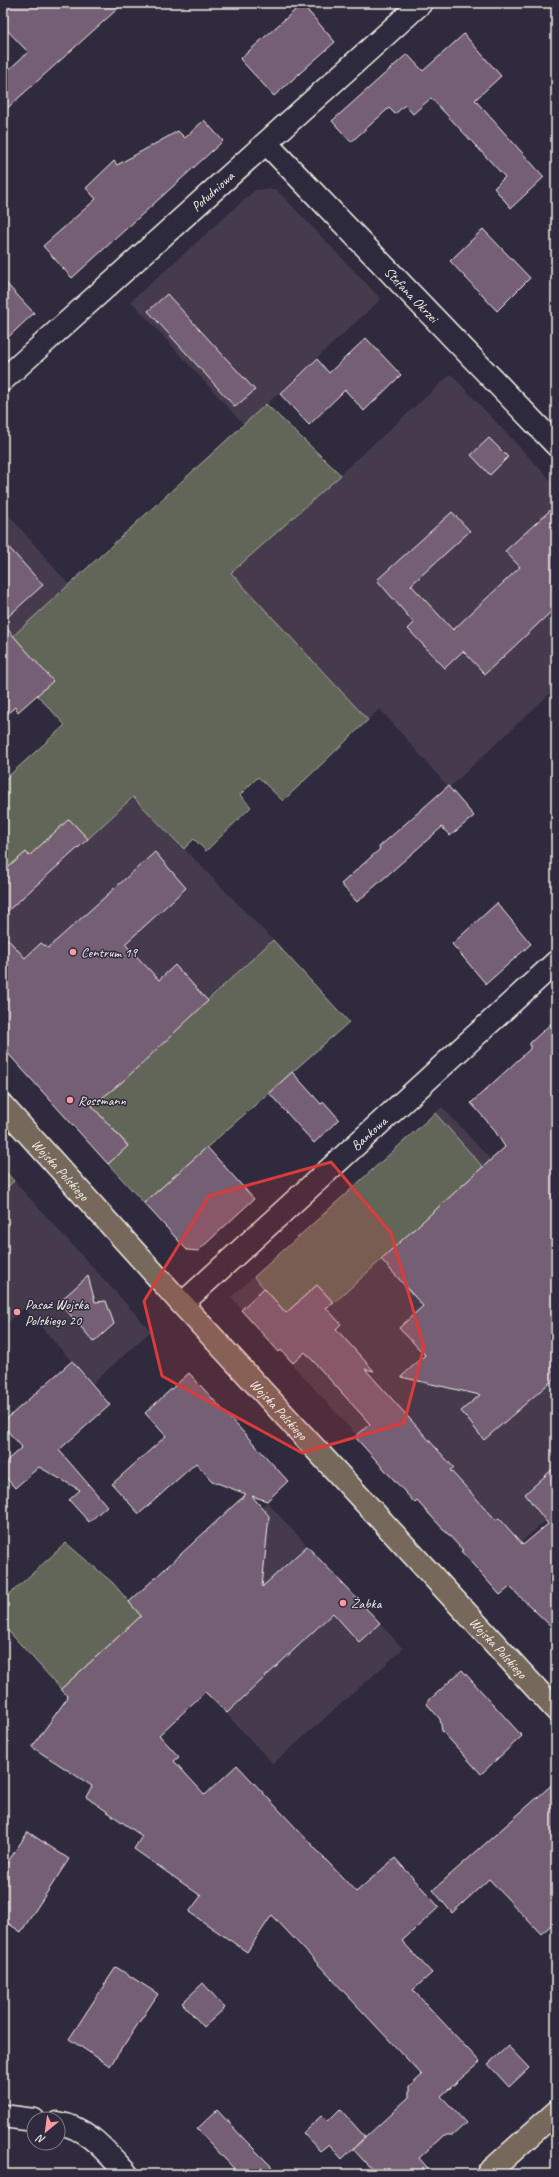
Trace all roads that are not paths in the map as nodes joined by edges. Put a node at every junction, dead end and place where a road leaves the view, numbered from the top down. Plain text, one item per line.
1 (421, 3) edge
2 (266, 143) junction
3 (3, 380) edge
4 (556, 445) edge
5 (556, 962) edge
6 (3, 1106) edge
7 (182, 1304) junction
8 (556, 1710) edge
9 (556, 2112) edge
10 (3, 2116) edge
11 (26, 2119) edge
12 (66, 2126) edge
13 (126, 2174) edge
14 (487, 2174) edge

1 - 2 street, Południowa
2 - 3 street, Południowa
2 - 4 street, Stefana Okrzei
5 - 7 street, Bankowa
6 - 7 main road, Wojska Polskiego
7 - 8 main road, Wojska Polskiego
9 - 14 main road
10 - 11 street
12 - 13 street

